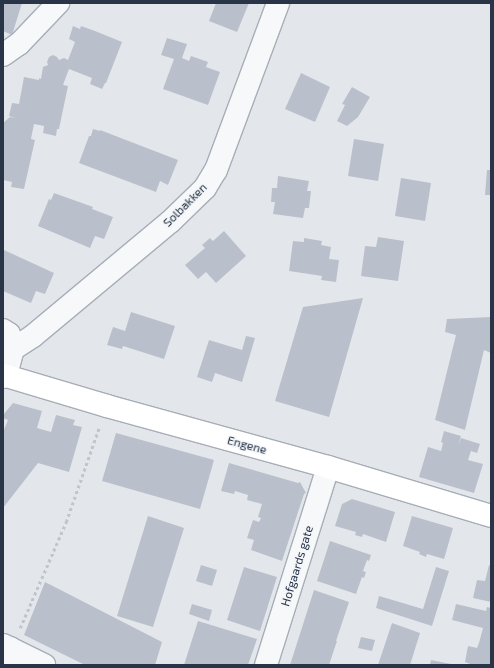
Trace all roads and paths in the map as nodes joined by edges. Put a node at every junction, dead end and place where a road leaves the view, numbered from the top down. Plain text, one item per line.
1 (58, 3) edge
2 (278, 3) edge
3 (3, 55) edge
4 (3, 330) edge
5 (13, 349) junction
6 (4, 376) edge
7 (107, 406) junction
8 (328, 467) junction
9 (491, 516) edge
10 (6, 653) edge
11 (44, 665) edge
12 (266, 665) edge

1 - 3 street
2 - 5 street, Solbakken
4 - 5 street
5 - 6 street
6 - 7 main road, Engene
7 - 8 main road, Engene
7 - 10 path
8 - 9 main road, Engene
8 - 12 street, Hofgaards gate
10 - 11 street

